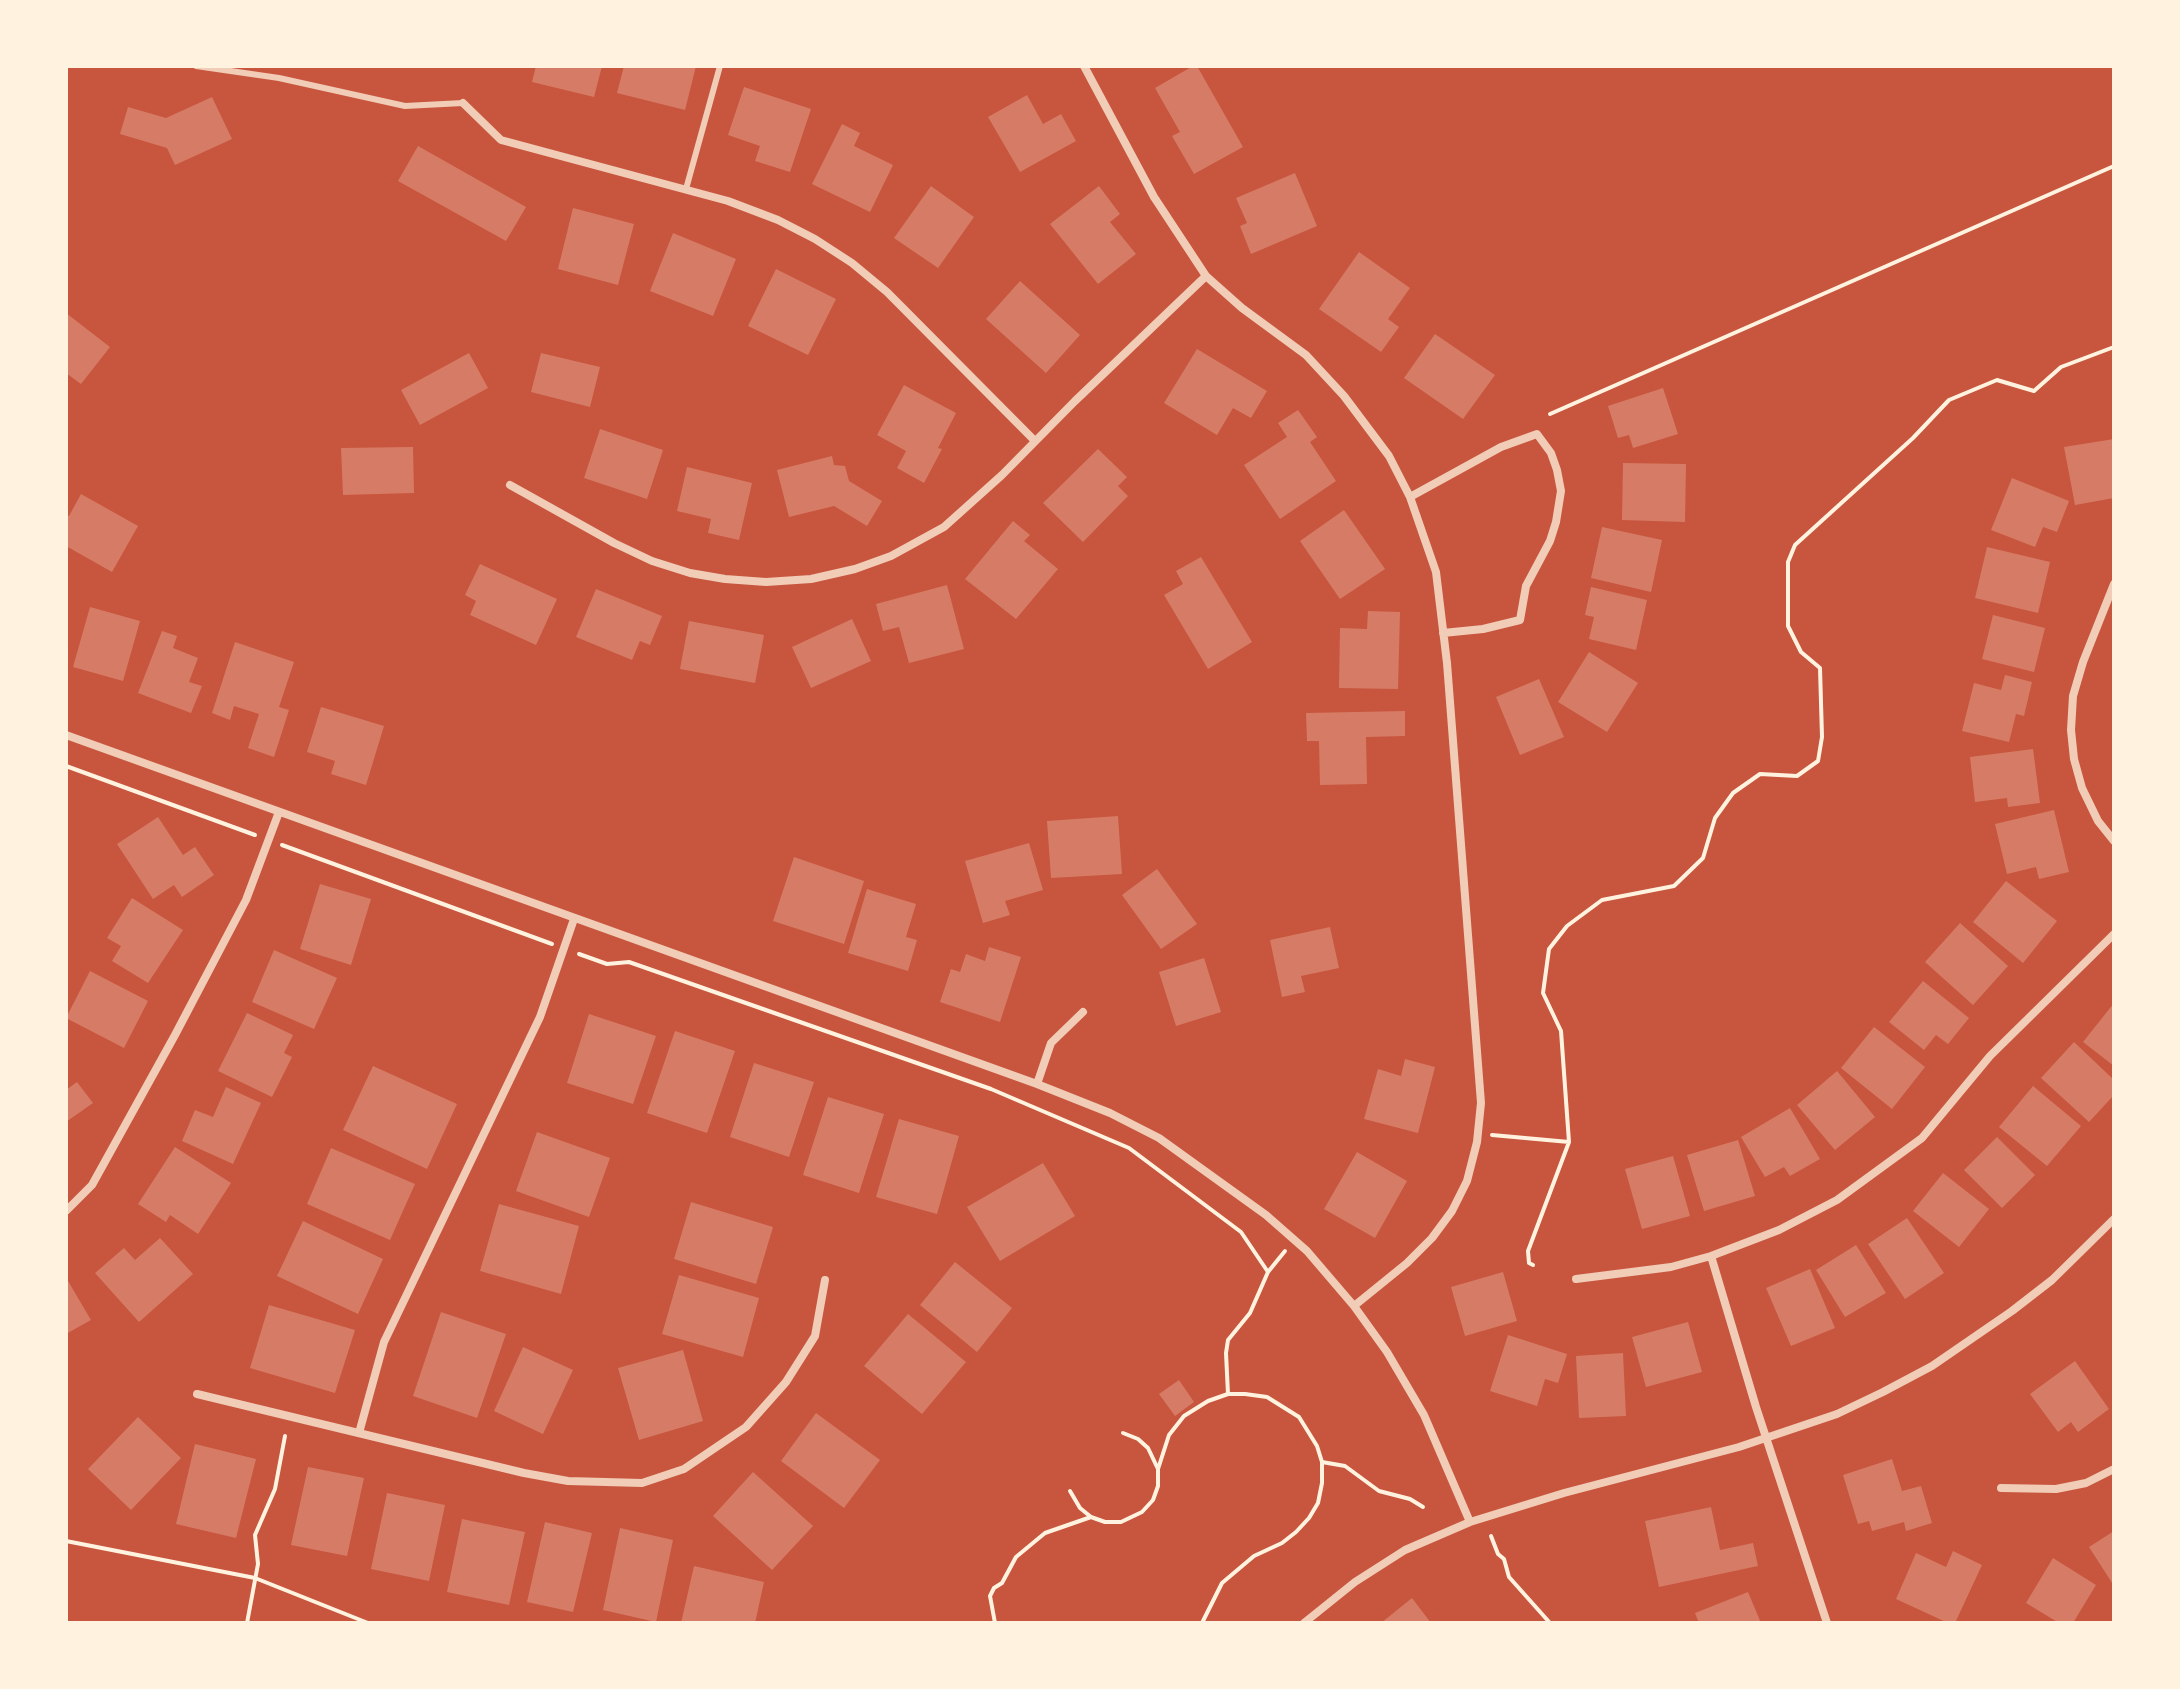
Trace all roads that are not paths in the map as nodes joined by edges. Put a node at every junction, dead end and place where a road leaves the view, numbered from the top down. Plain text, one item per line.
1 (196, 66) edge
2 (720, 66) edge
3 (1084, 66) edge
4 (463, 103) joint
5 (686, 189) junction
6 (1206, 276) junction
7 (1035, 441) junction
8 (510, 485) dead end
9 (1410, 497) junction
10 (2114, 584) edge
11 (1443, 633) junction
12 (66, 735) edge
13 (279, 812) junction
14 (2114, 841) edge
15 (574, 919) junction
16 (2114, 934) edge
17 (1083, 1012) dead end
18 (1037, 1084) junction
19 (66, 1211) edge
20 (2114, 1219) edge
21 (1711, 1256) junction
22 (1576, 1279) dead end
23 (825, 1280) dead end
24 (1354, 1306) junction
25 (197, 1394) dead end
26 (359, 1433) junction
27 (1767, 1438) junction
28 (2114, 1469) edge
29 (2001, 1488) dead end
30 (1470, 1522) junction
31 (1304, 1623) edge
32 (1827, 1623) edge

1 - 4 lane
2 - 5 lane
3 - 6 street
4 - 5 street
5 - 7 street
6 - 7 street
6 - 9 street
7 - 8 street
9 - 11 street
9 - 11 street
10 - 14 street
11 - 24 street
12 - 13 street
13 - 15 street
13 - 19 street
15 - 18 street
15 - 26 street
16 - 21 street
17 - 18 street
18 - 24 street
20 - 27 street
21 - 22 street
21 - 27 street
23 - 26 street
24 - 30 street
25 - 26 street
27 - 30 street
27 - 32 street
28 - 29 street
30 - 31 street

